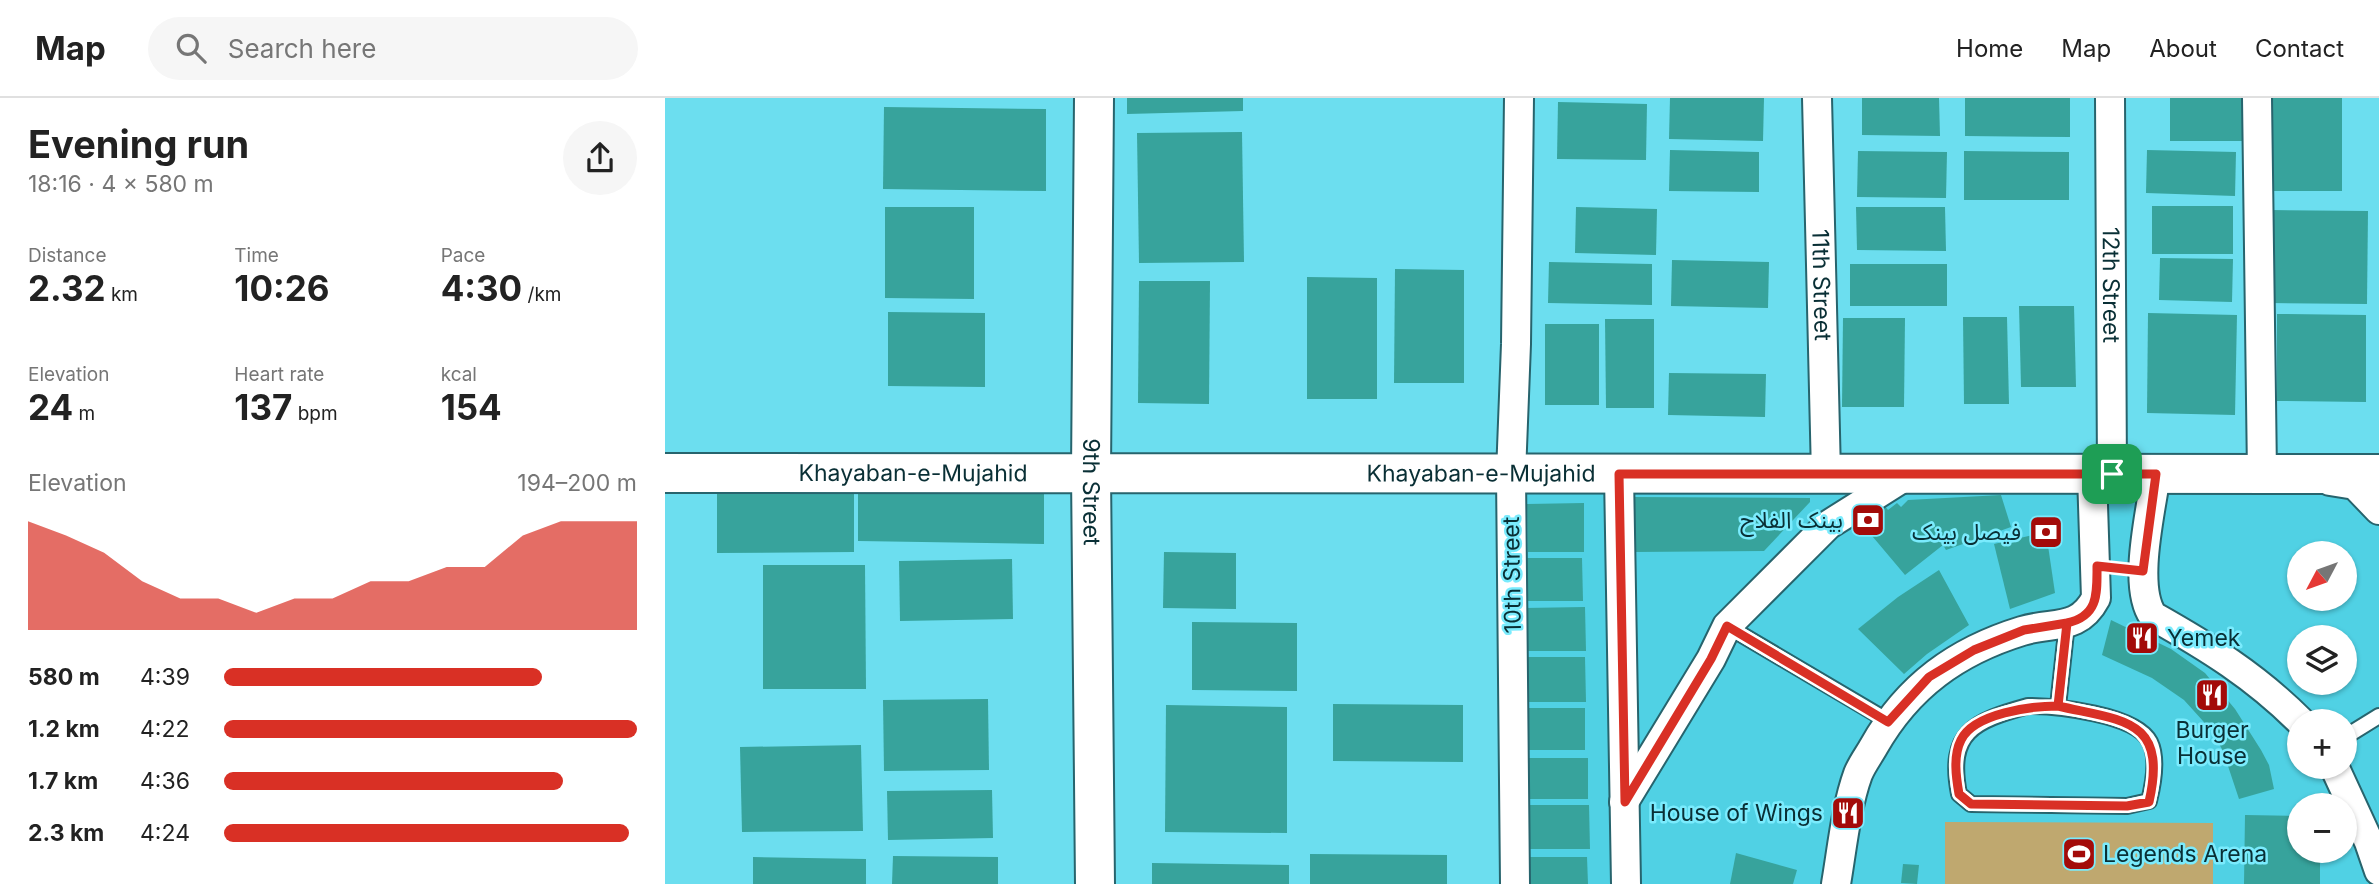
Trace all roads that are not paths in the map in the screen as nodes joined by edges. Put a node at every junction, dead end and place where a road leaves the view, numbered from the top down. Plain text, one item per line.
1 (1094, 98) edge
2 (1519, 98) edge
3 (1817, 98) edge
4 (2110, 98) edge
5 (2257, 98) edge
6 (665, 472) edge
7 (1091, 473) junction
8 (1511, 474) junction
9 (1619, 474) junction
10 (1826, 474) junction
11 (1909, 474) junction
12 (2102, 474) junction
13 (2156, 474) junction
14 (2271, 474) junction
15 (2379, 474) edge
16 (2379, 510) edge
17 (2097, 566) junction
18 (2143, 571) junction
19 (2067, 623) junction
20 (1727, 626) junction
21 (2058, 706) junction
22 (2289, 709) edge
23 (2379, 716) edge
24 (1888, 722) junction
25 (2357, 730) edge
26 (2340, 779) edge
27 (1625, 802) junction
28 (2379, 871) edge
29 (1095, 884) edge
30 (1515, 884) edge
31 (1626, 884) edge
32 (1836, 884) edge

1 - 7 main road, 9th Street
2 - 8 street, 10th Street
3 - 10 street, 11th Street
4 - 12 street, 12th Street
5 - 14 street
6 - 7 main road, Khayaban-e-Mujahid
7 - 8 main road, Khayaban-e-Mujahid
7 - 29 main road, 9th Street
8 - 9 main road, Khayaban-e-Mujahid
8 - 30 street, 10th Street
9 - 10 main road, Khayaban-e-Mujahid
9 - 27 street
10 - 11 main road, Khayaban-e-Mujahid
11 - 12 main road, Khayaban-e-Mujahid
11 - 20 street
12 - 13 main road, Khayaban-e-Mujahid
12 - 17 street, 12th Street
13 - 14 main road, Khayaban-e-Mujahid
13 - 18 street
14 - 15 main road, Khayaban-e-Mujahid
14 - 16 street
17 - 18 street
17 - 19 street, 12th Street
18 - 22 street
19 - 21 lane
19 - 24 street
20 - 24 lane
20 - 27 street
21 - 21 lane
23 - 25 lane
24 - 32 street
26 - 28 street
27 - 31 street

